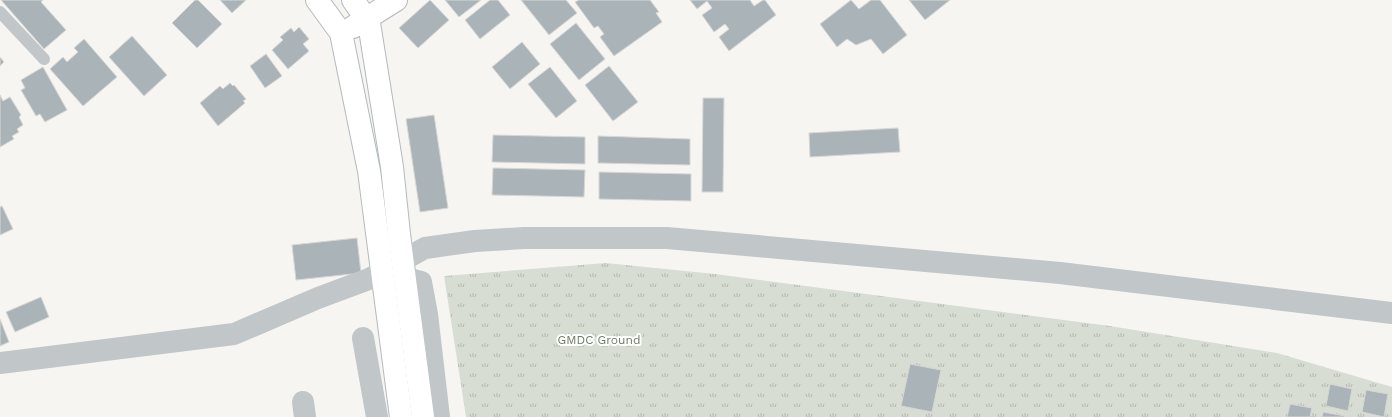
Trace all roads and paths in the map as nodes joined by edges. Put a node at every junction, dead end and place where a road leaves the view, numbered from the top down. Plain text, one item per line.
1 (317, 0) edge
2 (353, 0) edge
3 (396, 0) edge
4 (0, 12) edge
5 (366, 19) junction
6 (342, 33) junction
7 (44, 59) dead end
8 (404, 269) junction
9 (382, 272) junction
10 (1392, 313) edge
11 (363, 338) dead end
12 (0, 363) edge
13 (377, 417) edge
14 (401, 417) edge
15 (423, 417) edge
16 (439, 417) edge

1 - 6 street
2 - 5 street
3 - 5 street
4 - 7 lane
5 - 6 street
5 - 8 street
6 - 9 street
8 - 9 street
8 - 10 street
8 - 15 street
8 - 16 street
9 - 12 street
9 - 14 street
11 - 13 street

